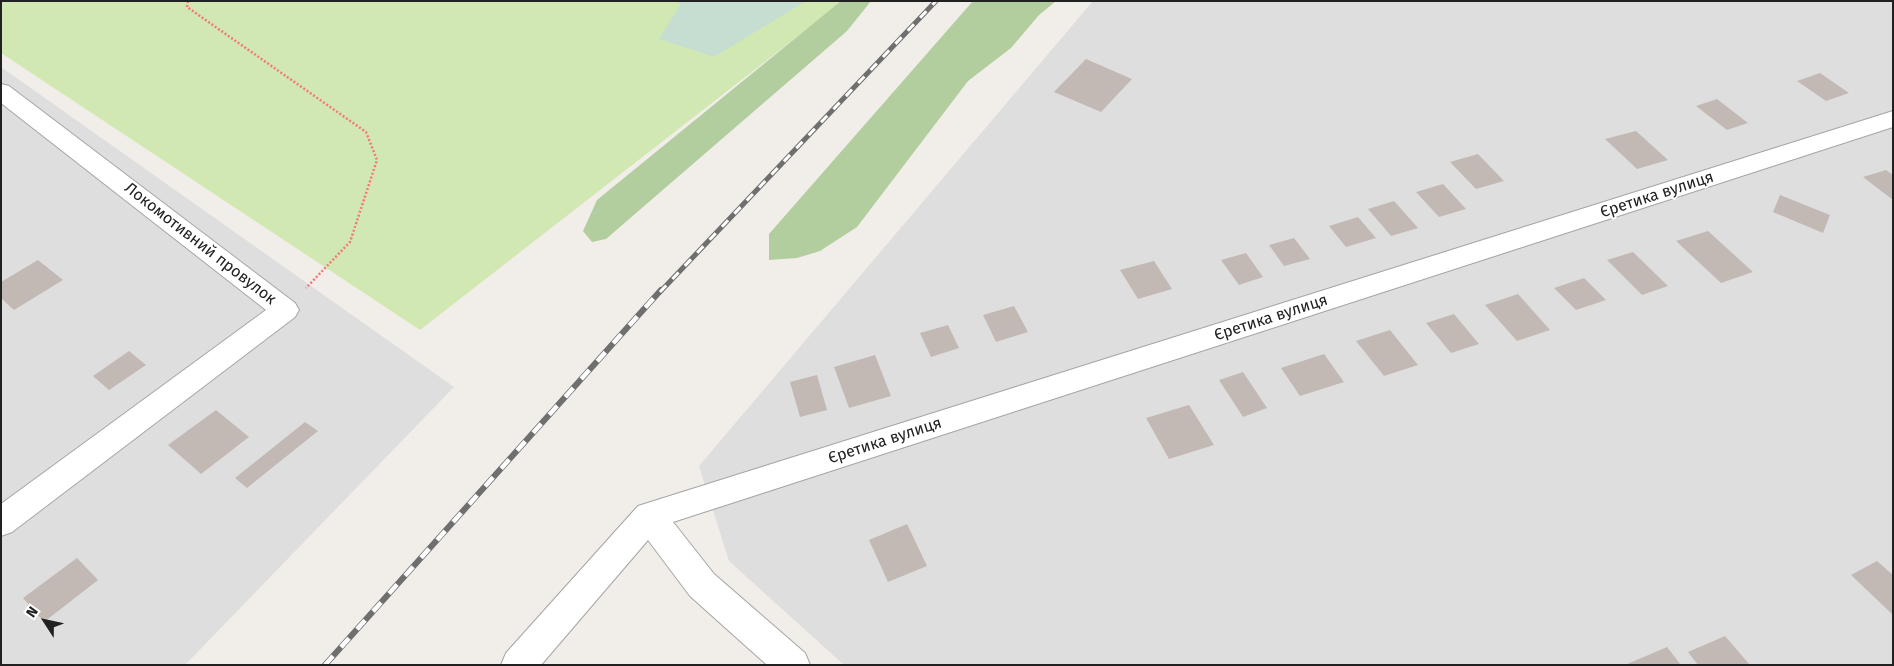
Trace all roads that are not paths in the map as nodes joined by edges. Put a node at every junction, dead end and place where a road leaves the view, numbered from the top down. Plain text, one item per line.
1 (1, 90) edge
2 (1893, 119) edge
3 (649, 516) junction
4 (1, 522) edge
5 (518, 665) edge
6 (793, 665) edge

1 - 4 street, Локомотивний провулок
2 - 3 street, Єретика вулиця
3 - 5 street
3 - 6 street

